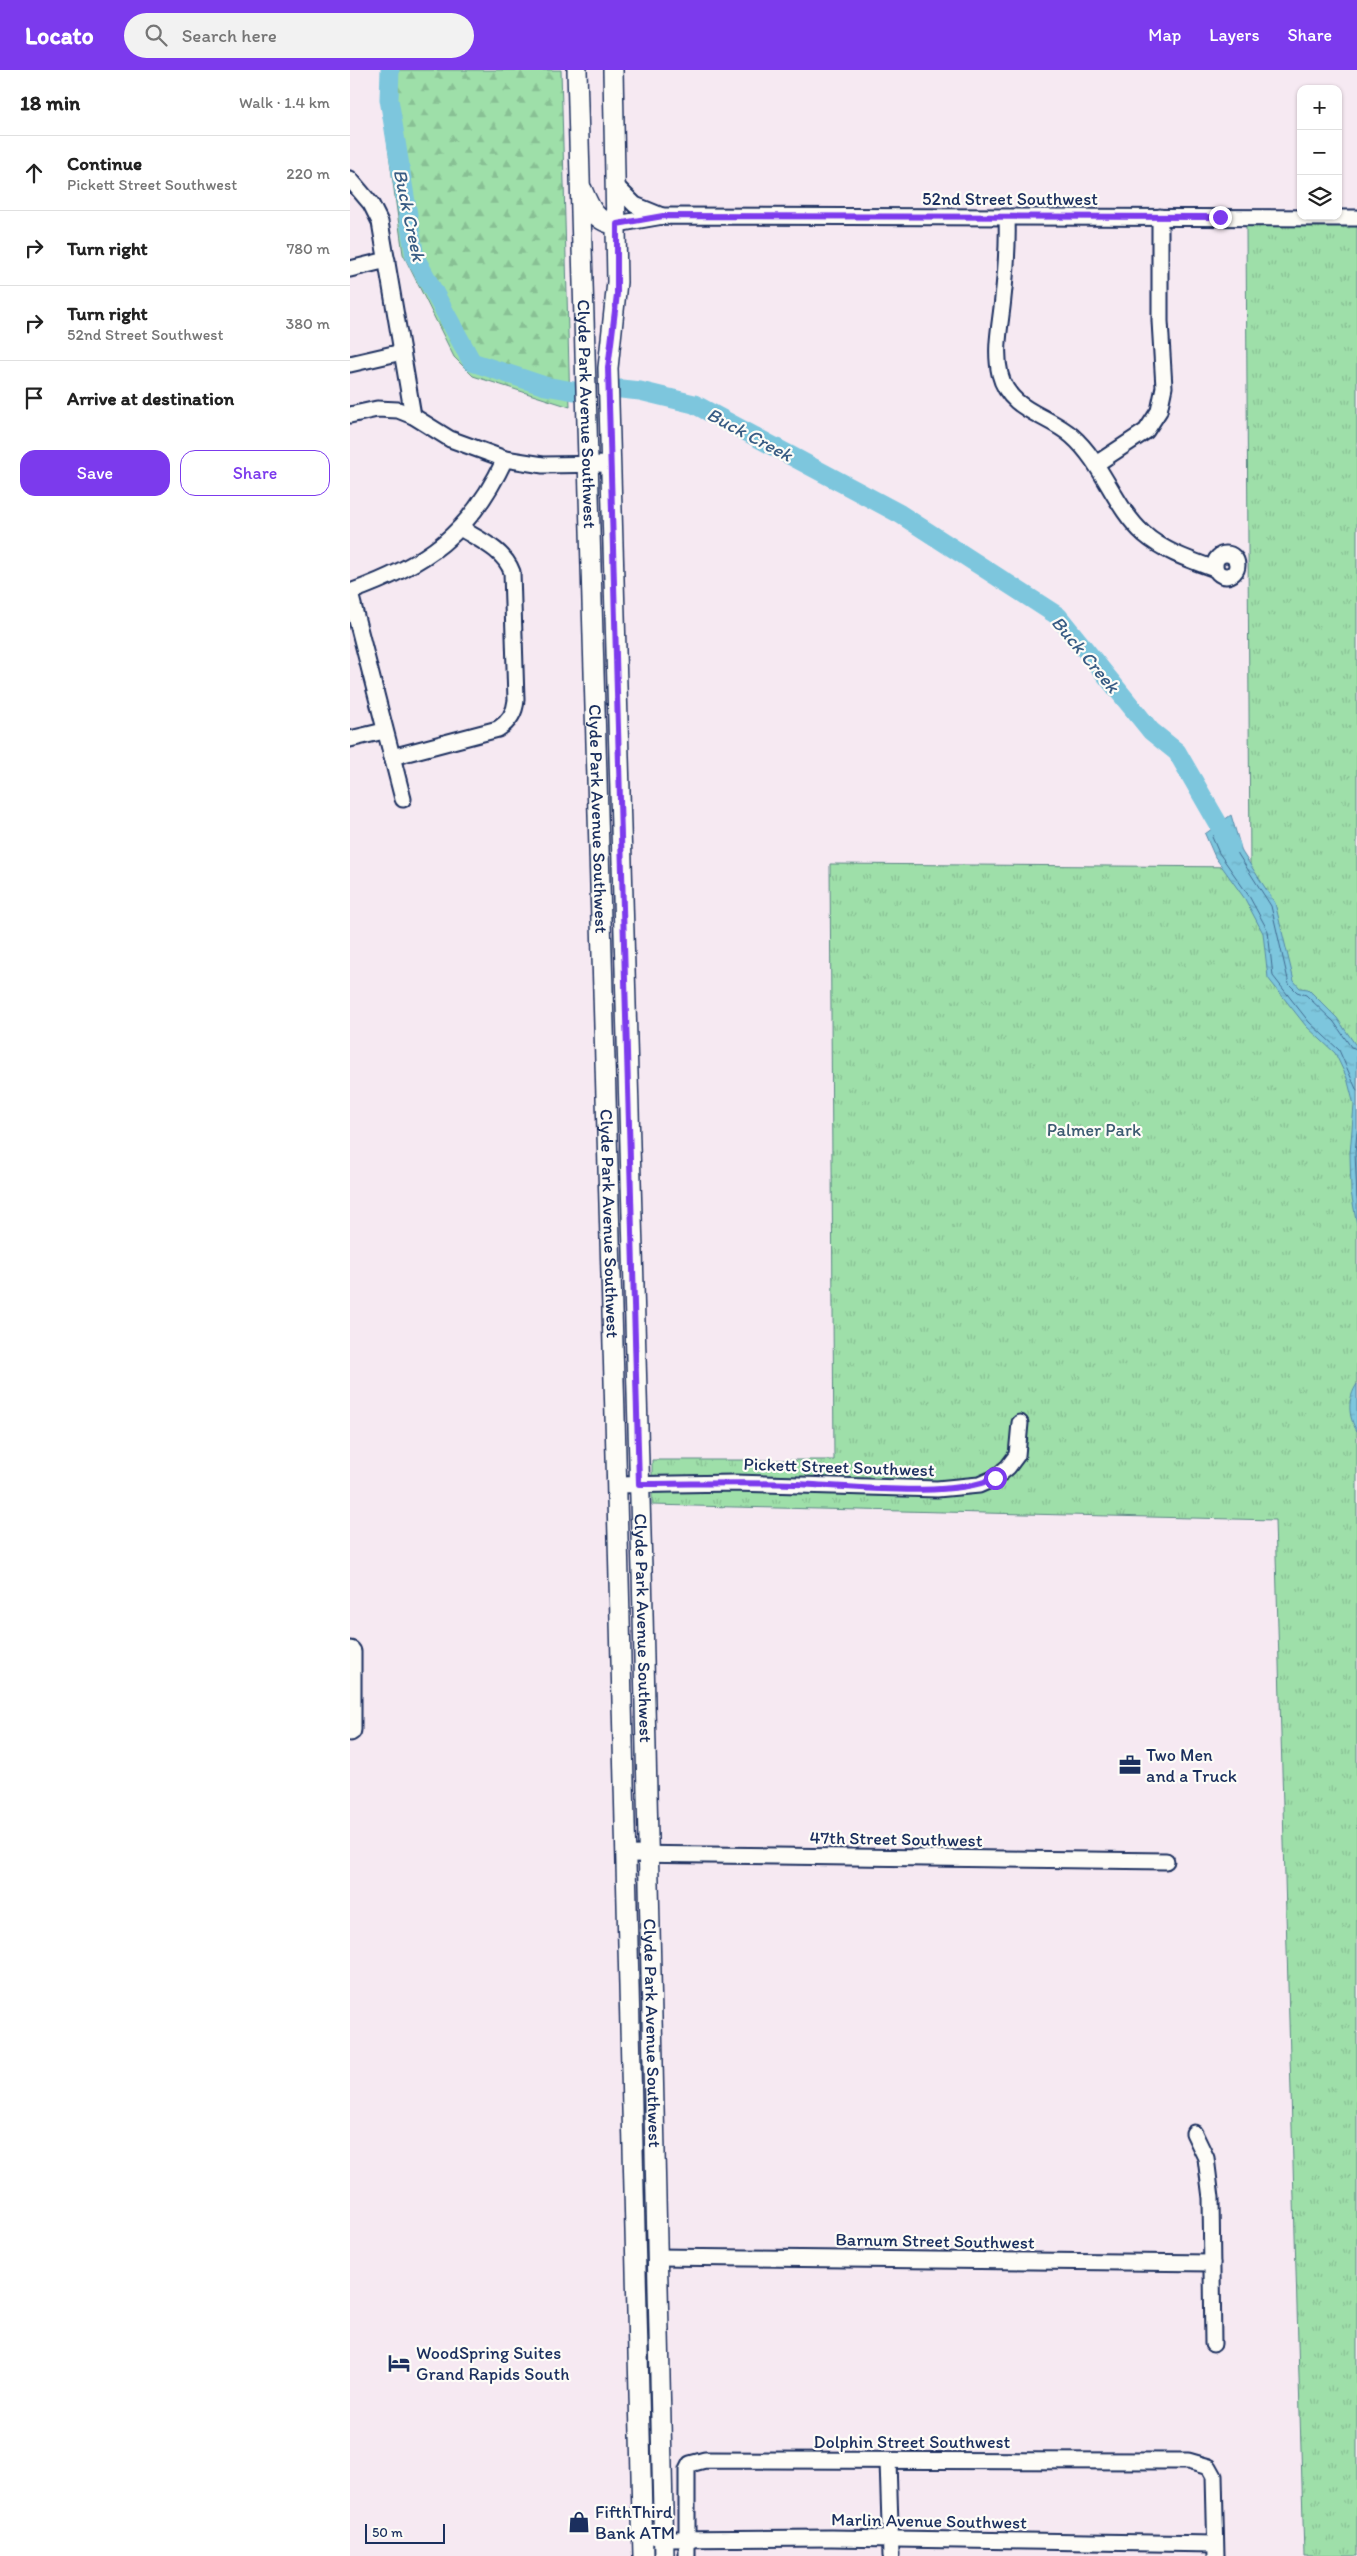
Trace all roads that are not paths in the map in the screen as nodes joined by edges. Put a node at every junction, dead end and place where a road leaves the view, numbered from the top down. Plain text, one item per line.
1 (577, 70) edge
2 (613, 70) edge
3 (350, 179) edge
4 (579, 182) junction
5 (616, 186) junction
6 (663, 216) junction
7 (1160, 217) junction
8 (1007, 218) junction
9 (1357, 218) edge
10 (617, 224) junction
11 (387, 260) junction
12 (350, 269) edge
13 (402, 352) junction
14 (350, 364) edge
15 (350, 415) edge
16 (413, 416) junction
17 (505, 459) junction
18 (588, 464) junction
19 (611, 464) junction
20 (1096, 464) junction
21 (462, 529) junction
22 (1216, 569) dead end
23 (350, 592) edge
24 (356, 646) edge
25 (384, 731) junction
26 (350, 739) edge
27 (392, 757) junction
28 (598, 783) junction
29 (620, 783) junction
30 (402, 799) dead end
31 (628, 1076) junction
32 (606, 1077) junction
33 (613, 1375) junction
34 (636, 1375) junction
35 (1020, 1423) dead end
36 (639, 1484) junction
37 (616, 1485) junction
38 (350, 1652) edge
39 (350, 1730) edge
40 (626, 1854) junction
41 (648, 1854) junction
42 (1166, 1861) dead end
43 (631, 2064) junction
44 (654, 2111) junction
45 (1194, 2133) dead end
46 (657, 2257) junction
47 (1212, 2263) junction
48 (1213, 2344) dead end
49 (888, 2461) junction
50 (642, 2533) junction
51 (687, 2538) junction
52 (890, 2540) junction
53 (664, 2547) edge
54 (1216, 2550) edge
55 (643, 2556) edge
56 (687, 2556) edge
57 (891, 2556) edge

1 - 4 main road, Clyde Park Avenue Southwest
2 - 5 main road, Clyde Park Avenue Southwest
3 - 11 street
4 - 10 main road
4 - 18 main road, Clyde Park Avenue Southwest
5 - 6 street, 52nd Street Southwest
5 - 10 main road, Clyde Park Avenue Southwest
6 - 8 street, 52nd Street Southwest
6 - 10 street, 52nd Street Southwest
7 - 8 street, 52nd Street Southwest
7 - 9 street, 52nd Street Southwest
7 - 20 street
8 - 20 street
10 - 19 main road, Clyde Park Avenue Southwest
11 - 12 street
11 - 13 street
13 - 14 street
13 - 16 street
15 - 16 street
16 - 17 street
17 - 18 street
17 - 21 street
18 - 19 street
18 - 28 main road, Clyde Park Avenue Southwest
19 - 29 main road, Clyde Park Avenue Southwest
20 - 22 street
21 - 23 street
21 - 27 street
23 - 24 street
24 - 25 street
25 - 26 street
25 - 27 street
27 - 30 street
28 - 29 main road
28 - 32 main road, Clyde Park Avenue Southwest
29 - 31 main road, Clyde Park Avenue Southwest
31 - 32 main road
31 - 34 main road, Clyde Park Avenue Southwest
32 - 33 main road, Clyde Park Avenue Southwest
33 - 34 main road
33 - 37 main road, Clyde Park Avenue Southwest
34 - 36 main road, Clyde Park Avenue Southwest
35 - 36 street, Pickett Street Southwest
36 - 37 street, Pickett Street Southwest
36 - 41 main road, Clyde Park Avenue Southwest
37 - 40 main road, Clyde Park Avenue Southwest
38 - 39 highway
40 - 41 street, 47th Street Southwest
40 - 43 main road, Clyde Park Avenue Southwest
41 - 42 street, 47th Street Southwest
41 - 44 main road, Clyde Park Avenue Southwest
43 - 44 main road
43 - 50 main road, Clyde Park Avenue Southwest
44 - 46 main road, Clyde Park Avenue Southwest
45 - 47 street
46 - 47 street, Barnum Street Southwest
46 - 53 main road, Clyde Park Avenue Southwest
47 - 48 street
49 - 51 street, Dolphin Street Southwest
49 - 52 street
49 - 54 street, Dolphin Street Southwest
50 - 53 street, Marlin Avenue Southwest
50 - 55 main road, Clyde Park Avenue Southwest
51 - 52 street, Marlin Avenue Southwest
51 - 53 street, Marlin Avenue Southwest
51 - 56 street, Dolphin Street Southwest
52 - 54 street, Marlin Avenue Southwest
52 - 57 street

